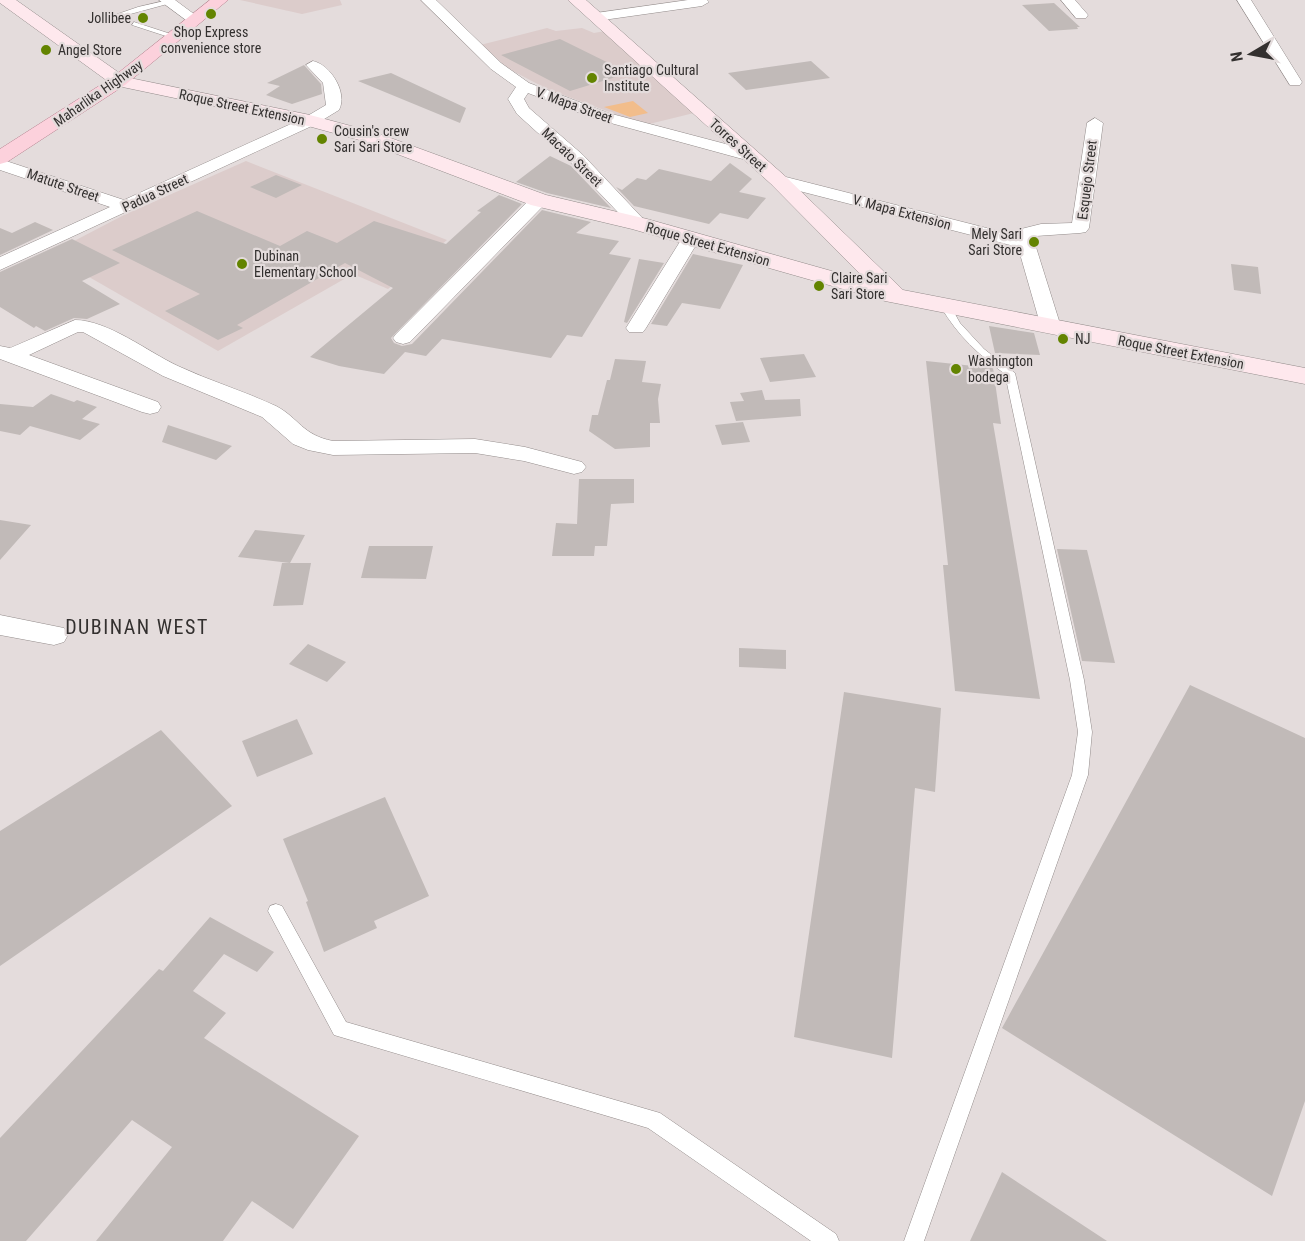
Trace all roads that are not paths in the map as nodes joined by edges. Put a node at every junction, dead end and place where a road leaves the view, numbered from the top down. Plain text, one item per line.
1 (6, 0) edge
2 (220, 0) edge
3 (428, 0) edge
4 (576, 0) edge
5 (1068, 0) edge
6 (1244, 0) edge
7 (168, 1) edge
8 (702, 2) dead end
9 (1081, 15) dead end
10 (112, 17) dead end
11 (596, 17) junction
12 (195, 20) junction
13 (134, 24) dead end
14 (175, 37) junction
15 (314, 65) dead end
16 (119, 81) junction
17 (1295, 82) dead end
18 (524, 86) junction
19 (310, 121) junction
20 (1095, 123) dead end
21 (750, 156) junction
22 (0, 158) edge
23 (0, 164) edge
24 (778, 180) junction
25 (539, 200) junction
26 (125, 206) junction
27 (639, 224) junction
28 (690, 240) junction
29 (1026, 244) junction
30 (0, 264) edge
31 (894, 296) junction
32 (946, 307) junction
33 (1051, 327) junction
34 (636, 328) dead end
35 (403, 338) dead end
36 (5, 354) edge
37 (1305, 376) edge
38 (150, 407) dead end
39 (574, 467) dead end
40 (0, 625) edge
41 (54, 635) dead end
42 (276, 911) dead end
43 (829, 1241) edge
44 (914, 1241) edge

1 - 16 street
2 - 12 main road, Maharlika Highway
3 - 18 street, V. Mapa Street
4 - 11 street, Torres Street
5 - 9 street
6 - 17 street
7 - 10 lane
7 - 12 street
8 - 11 street
11 - 21 street, Torres Street
12 - 14 main road, Maharlika Highway
13 - 14 lane
14 - 16 main road, Maharlika Highway
15 - 19 street, Padua Street
16 - 19 street, Roque Street Extension
16 - 22 main road, Maharlika Highway
18 - 21 street, V. Mapa Street
18 - 27 street, Macato Street
19 - 25 street, Roque Street Extension
19 - 26 street, Padua Street
20 - 29 street, Esquejo Street
21 - 24 street, Torres Street
23 - 26 street, Matute Street
24 - 29 street, V. Mapa Extension
24 - 31 street, Torres Street
25 - 27 street, Roque Street Extension
25 - 35 street
26 - 30 street, Padua Street
27 - 28 street, Roque Street Extension
28 - 31 street, Roque Street Extension
28 - 34 street
29 - 33 street
31 - 32 street, Roque Street Extension
32 - 33 street, Roque Street Extension
32 - 44 lane
33 - 37 street, Roque Street Extension
36 - 38 street
36 - 39 street
40 - 41 street
42 - 43 lane

